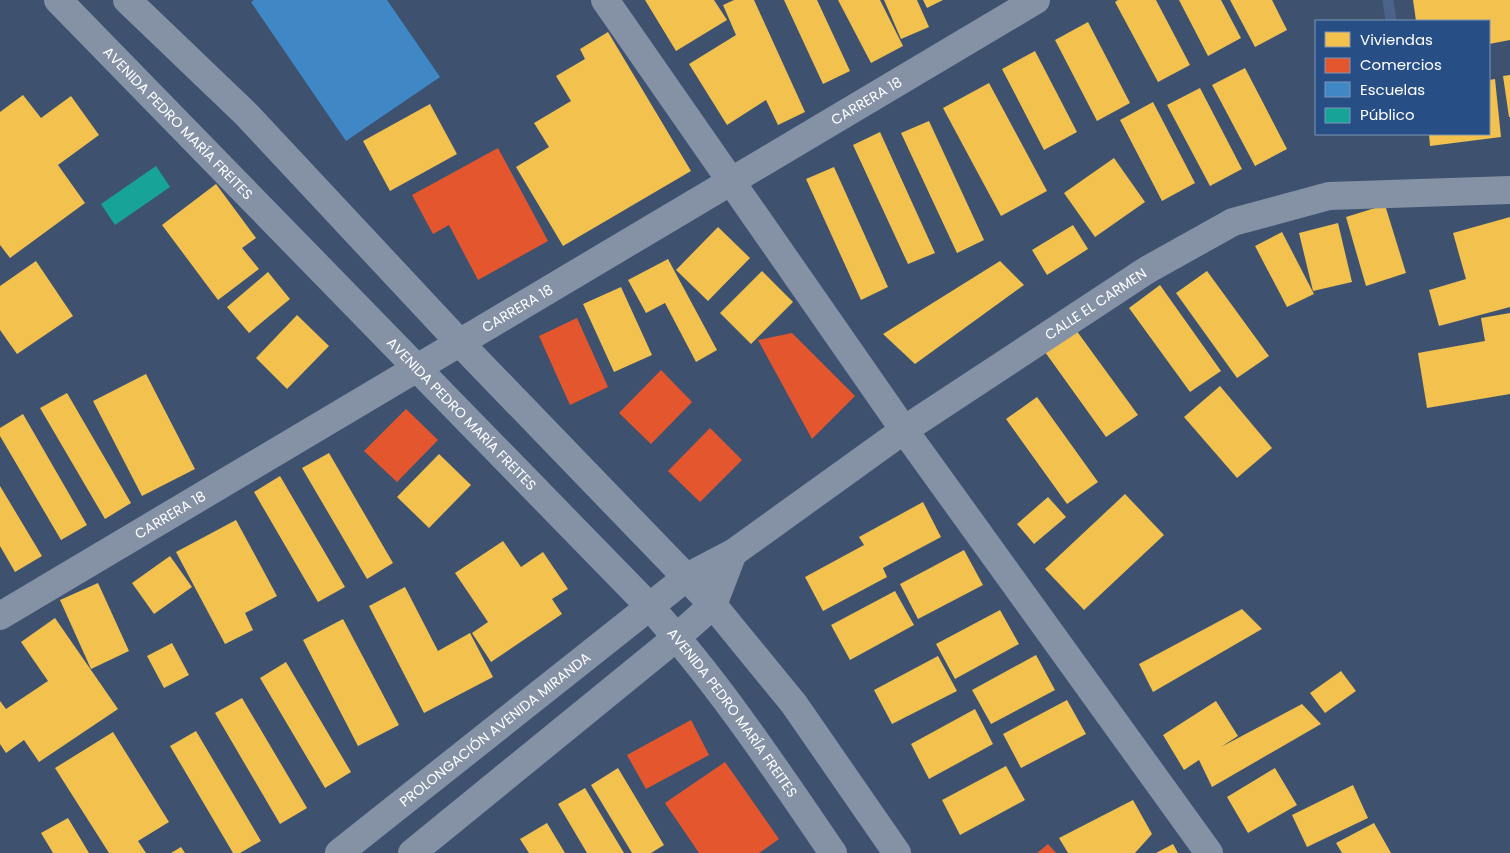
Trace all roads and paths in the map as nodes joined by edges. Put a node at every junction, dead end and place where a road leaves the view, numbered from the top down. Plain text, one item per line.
1 (58, 0) edge
2 (127, 0) edge
3 (605, 0) edge
4 (1036, 0) edge
5 (732, 182) junction
6 (1510, 190) edge
7 (460, 343) junction
8 (418, 368) junction
9 (904, 430) junction
10 (733, 553) junction
11 (687, 577) junction
12 (712, 605) junction
13 (648, 606) junction
14 (0, 616) edge
15 (677, 637) junction
16 (339, 853) edge
17 (412, 853) edge
18 (833, 853) edge
19 (896, 853) edge
20 (1209, 853) edge

1 - 8 street, AVENIDA PEDRO MARÍA FREITES
2 - 7 street
3 - 5 street
4 - 5 street, CARRERA 18
5 - 7 street, CARRERA 18
5 - 9 street
6 - 9 street, CALLE EL CARMEN
7 - 8 street, CARRERA 18
7 - 11 street
8 - 13 street, AVENIDA PEDRO MARÍA FREITES
8 - 14 street, CARRERA 18
9 - 10 street, CALLE EL CARMEN
9 - 20 street
10 - 11 street, CALLE EL CARMEN
10 - 12 street
11 - 12 street
11 - 13 street, PROLONGACIÓN AVENIDA MIRANDA
12 - 15 street
12 - 19 street
13 - 15 street, AVENIDA PEDRO MARÍA FREITES
13 - 16 street, PROLONGACIÓN AVENIDA MIRANDA
15 - 17 street
15 - 18 street, AVENIDA PEDRO MARÍA FREITES

